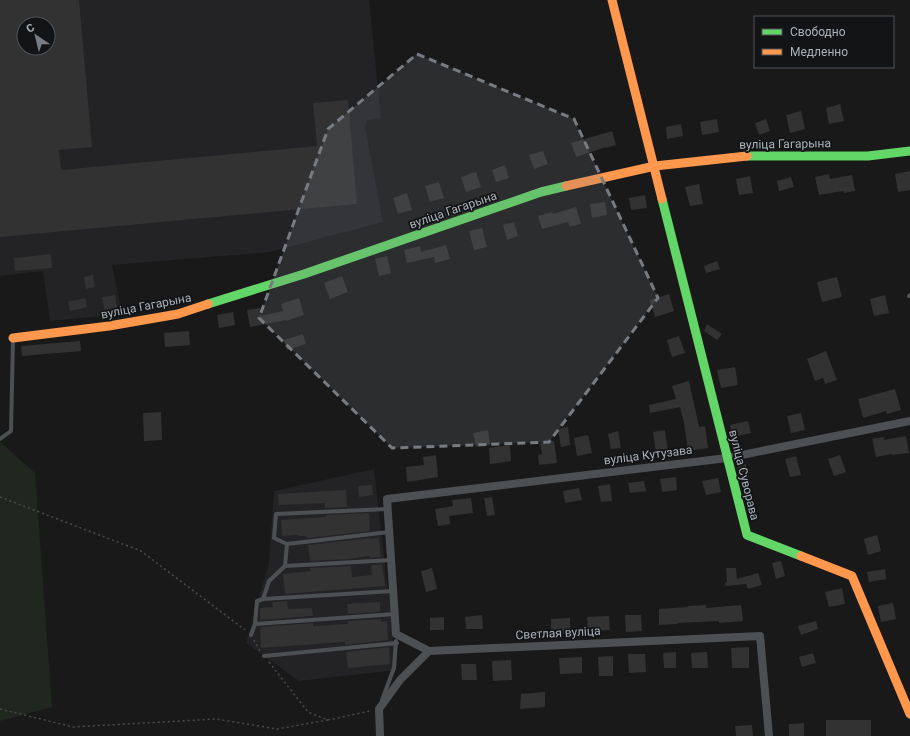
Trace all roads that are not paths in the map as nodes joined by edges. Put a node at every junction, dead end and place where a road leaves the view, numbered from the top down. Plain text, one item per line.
1 (612, 0) edge
2 (910, 151) edge
3 (654, 166) junction
4 (13, 338) joint
5 (910, 421) edge
6 (0, 439) edge
7 (727, 458) junction
8 (387, 508) junction
9 (389, 532) junction
10 (287, 544) junction
11 (391, 560) junction
12 (285, 566) junction
13 (393, 591) junction
14 (263, 599) junction
15 (395, 614) junction
16 (255, 624) junction
17 (251, 635) road end
18 (396, 638) junction
19 (429, 651) junction
20 (264, 656) road end
21 (379, 709) junction
22 (910, 714) edge
23 (380, 736) edge
24 (769, 736) edge

1 - 3 street, вуліца Суворава
2 - 3 street, вуліца Гагарына
3 - 4 street, вуліца Гагарына
3 - 7 street, вуліца Суворава
4 - 6 lane
5 - 7 street, вуліца Кутузава
7 - 8 street, вуліца Кутузава
7 - 22 street, вуліца Суворава
8 - 9 street
8 - 10 lane
9 - 10 lane
9 - 11 street
10 - 12 lane
11 - 12 lane
11 - 13 street
12 - 14 lane
13 - 14 lane
13 - 15 street
14 - 16 lane
15 - 16 lane
15 - 18 street
16 - 17 lane
18 - 19 street, Светлая вуліца
18 - 20 lane
18 - 21 lane
19 - 21 street
19 - 24 street, Светлая вуліца
21 - 23 street

